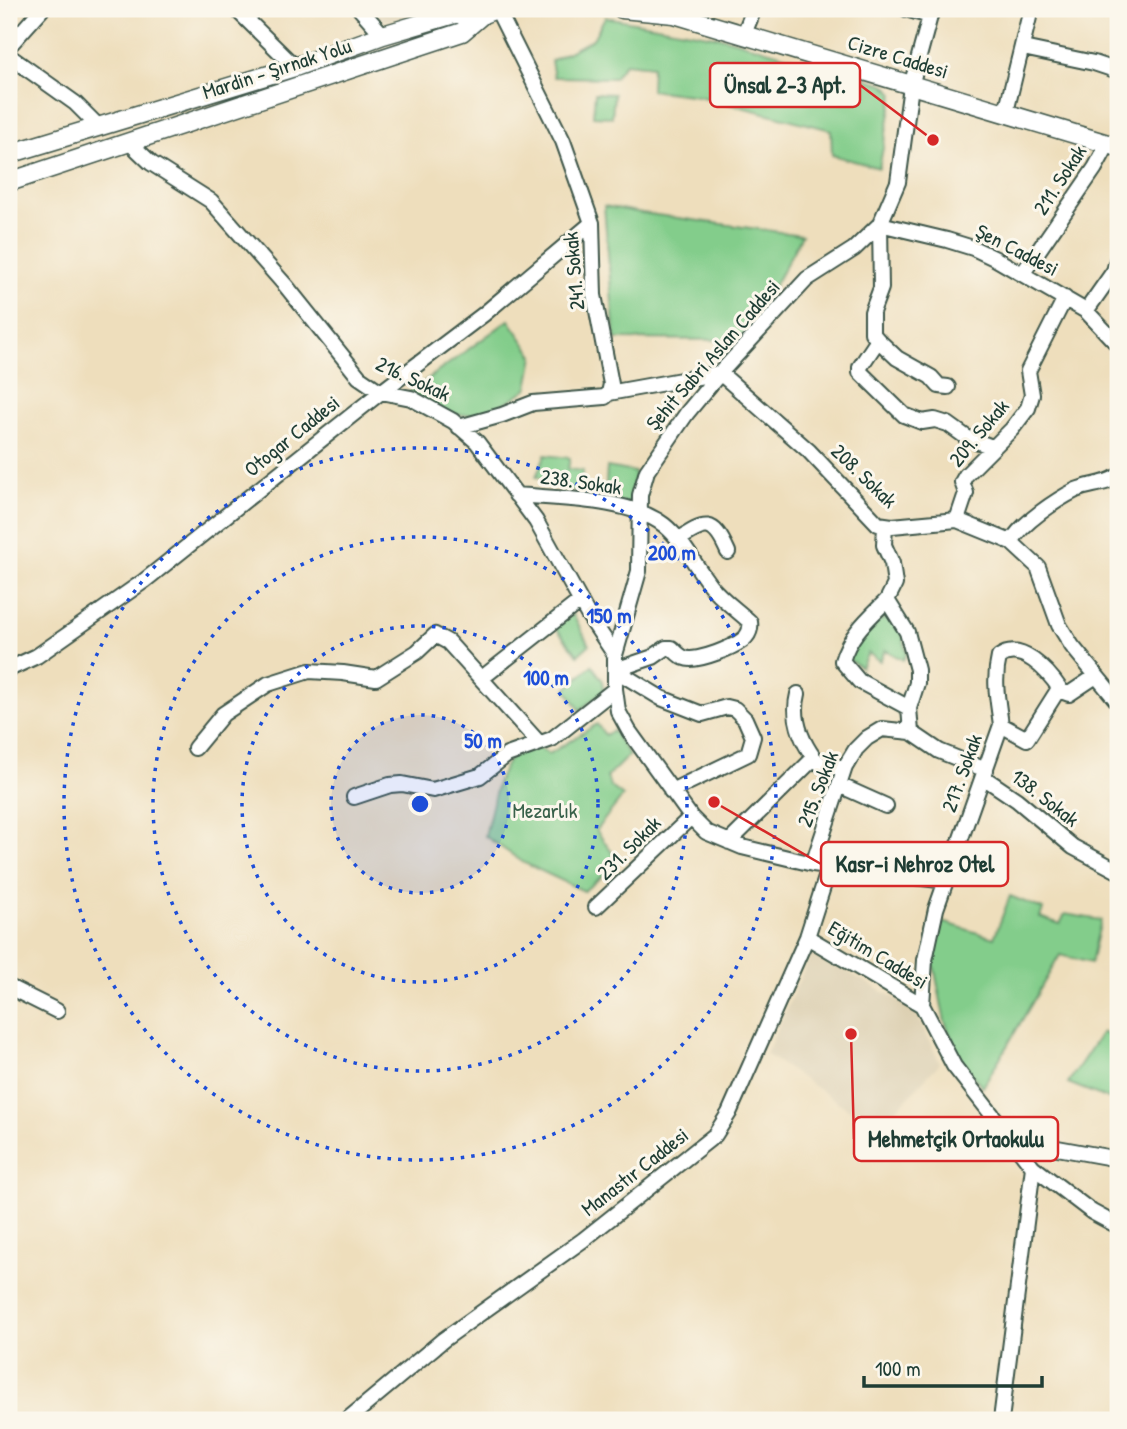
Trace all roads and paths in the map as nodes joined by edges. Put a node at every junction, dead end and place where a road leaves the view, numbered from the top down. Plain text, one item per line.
1 (42, 9) edge
2 (236, 9) edge
3 (360, 9) edge
4 (622, 9) edge
5 (754, 9) edge
6 (906, 9) edge
7 (1031, 9) edge
8 (492, 11) edge
9 (931, 12) edge
10 (744, 34) junction
11 (383, 35) junction
12 (9, 46) edge
13 (1023, 47) junction
14 (9, 56) edge
15 (295, 67) junction
16 (1118, 71) edge
17 (911, 86) junction
18 (1006, 112) junction
19 (98, 126) junction
20 (129, 142) junction
21 (1113, 146) edge
22 (9, 154) edge
23 (9, 182) edge
24 (592, 223) junction
25 (880, 224) junction
26 (1118, 257) edge
27 (1023, 273) junction
28 (1065, 298) junction
29 (1086, 311) junction
30 (878, 340) junction
31 (1118, 345) edge
32 (720, 373) junction
33 (948, 387) dead end
34 (381, 392) junction
35 (609, 393) junction
36 (459, 427) junction
37 (992, 447) junction
38 (1118, 476) edge
39 (516, 495) junction
40 (641, 513) junction
41 (957, 520) junction
42 (885, 526) junction
43 (678, 540) junction
44 (1011, 542) junction
45 (728, 552) dead end
46 (887, 600) junction
47 (580, 601) junction
48 (615, 655) junction
49 (9, 669) edge
50 (615, 670) junction
51 (1096, 676) junction
52 (482, 678) junction
53 (615, 689) junction
54 (1059, 689) junction
55 (798, 694) dead end
56 (1118, 702) edge
57 (909, 708) junction
58 (1001, 725) junction
59 (911, 732) junction
60 (539, 743) junction
61 (195, 748) dead end
62 (814, 758) junction
63 (845, 767) junction
64 (985, 774) junction
65 (839, 785) junction
66 (671, 791) junction
67 (354, 797) dead end
68 (886, 806) dead end
69 (691, 817) junction
70 (729, 842) junction
71 (813, 864) junction
72 (830, 865) junction
73 (1118, 872) edge
74 (946, 881) junction
75 (596, 907) dead end
76 (807, 937) junction
77 (9, 987) edge
78 (922, 1004) junction
79 (57, 1011) dead end
80 (1017, 1145) junction
81 (1118, 1160) edge
82 (1033, 1167) junction
83 (1118, 1226) edge
84 (346, 1420) edge
85 (1001, 1420) edge

1 - 12 street
2 - 15 street
3 - 11 street
4 - 10 main road, Cizre Caddesi
5 - 10 street
6 - 9 street
7 - 13 street
8 - 11 main road, Mardin - Şırnak Yolu
8 - 20 main road, Mardin - Şırnak Yolu
8 - 24 street, 241. Sokak
9 - 17 street, Şehit Sabri Aslan Caddesi
10 - 17 main road, Cizre Caddesi
11 - 15 main road, Mardin - Şırnak Yolu
13 - 16 street
13 - 18 street
14 - 19 street
15 - 19 main road, Mardin - Şırnak Yolu
17 - 18 main road, Cizre Caddesi
17 - 25 street, Şehit Sabri Aslan Caddesi
18 - 21 main road, Cizre Caddesi
19 - 22 main road, Mardin - Şırnak Yolu
20 - 23 main road, Mardin - Şırnak Yolu
20 - 34 street, 216. Sokak
21 - 27 street, 211. Sokak
24 - 34 street, Otogar Caddesi
24 - 35 street, 241. Sokak
25 - 27 street, Şen Caddesi
25 - 30 street
25 - 32 street, Şehit Sabri Aslan Caddesi
26 - 29 street
27 - 28 street, Şen Caddesi
28 - 29 street, Şen Caddesi
28 - 37 street, 209. Sokak
29 - 31 street, Şen Caddesi
30 - 33 street
30 - 37 street
32 - 35 street
32 - 40 street, Şehit Sabri Aslan Caddesi
32 - 42 street, 208. Sokak
34 - 36 street, 216. Sokak
34 - 49 street, Otogar Caddesi
35 - 36 street
36 - 39 street, 216. Sokak
37 - 41 street, 209. Sokak
38 - 44 street
39 - 40 street, 238. Sokak
39 - 47 street, 216. Sokak
40 - 43 street, 238. Sokak
40 - 48 street, Şehit Sabri Aslan Caddesi
41 - 42 street, 208. Sokak
41 - 44 street, 208. Sokak
42 - 46 street
43 - 45 street
43 - 50 street, 238. Sokak
44 - 51 street, 208. Sokak
46 - 57 street
46 - 57 street
47 - 48 street, 216. Sokak
47 - 52 street
48 - 50 street, Şehit Sabri Aslan Caddesi
50 - 53 street, Şehit Sabri Aslan Caddesi
50 - 66 street
51 - 54 street
51 - 56 street, 208. Sokak
52 - 60 street
52 - 61 street
53 - 60 street
53 - 66 street, Şehit Sabri Aslan Caddesi
54 - 58 street, 217. Sokak
54 - 58 street
55 - 62 street
57 - 59 street
58 - 64 street, 217. Sokak
59 - 63 street, 215. Sokak
59 - 64 street
60 - 67 street
62 - 63 street
62 - 70 street
63 - 65 street, 215. Sokak
64 - 73 street, 138. Sokak
64 - 74 street, 217. Sokak
65 - 68 street
65 - 71 street, 215. Sokak
66 - 69 street, Şehit Sabri Aslan Caddesi
69 - 70 street, Şehit Sabri Aslan Caddesi
69 - 75 street, 231. Sokak
70 - 71 street, Şehit Sabri Aslan Caddesi
71 - 72 street, Şehit Sabri Aslan Caddesi
72 - 74 street, Şehit Sabri Aslan Caddesi
72 - 76 street, Manastır Caddesi
74 - 78 street, 217. Sokak
76 - 78 street, Eğitim Caddesi
76 - 84 street, Manastır Caddesi
77 - 79 street
78 - 80 street, Eğitim Caddesi
80 - 81 street
80 - 82 street, Eğitim Caddesi
82 - 83 street, Eğitim Caddesi
82 - 85 street

